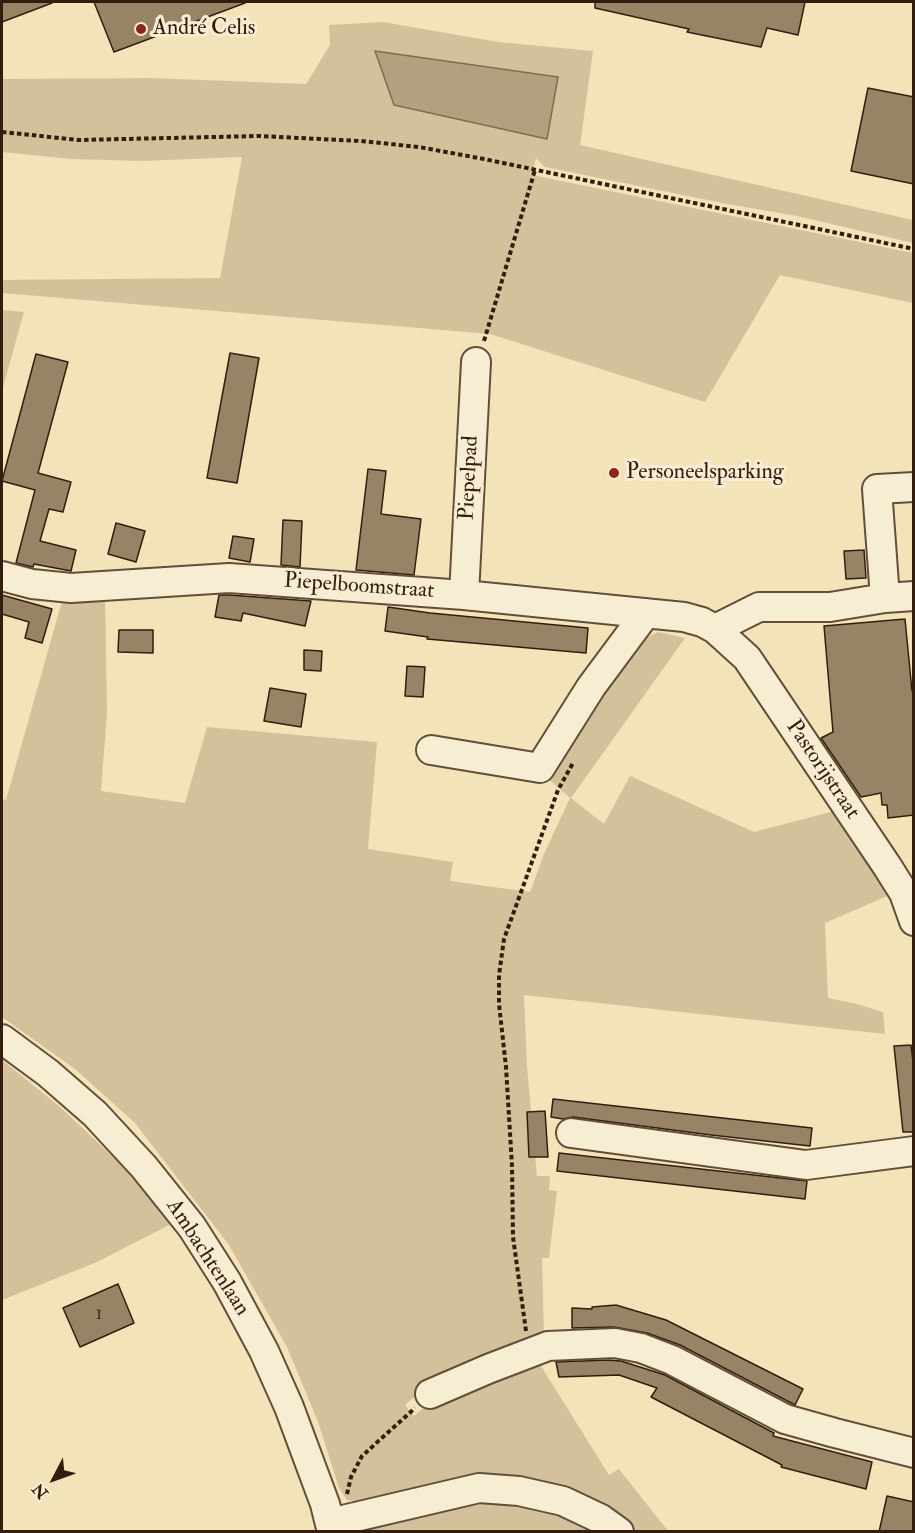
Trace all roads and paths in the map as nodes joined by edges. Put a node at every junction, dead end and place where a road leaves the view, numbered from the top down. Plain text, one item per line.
1 (2, 132) edge
2 (536, 170) junction
3 (914, 249) edge
4 (476, 362) joint
5 (914, 488) edge
6 (2, 576) edge
7 (464, 595) junction
8 (914, 596) edge
9 (885, 598) junction
10 (646, 613) junction
11 (715, 629) junction
12 (431, 750) dead end
13 (558, 790) dead end
14 (914, 921) edge
15 (2, 1039) edge
16 (571, 1133) dead end
17 (914, 1151) edge
18 (535, 1351) junction
19 (430, 1394) joint
20 (914, 1453) edge
21 (329, 1519) edge
22 (619, 1532) edge

1 - 2 path
2 - 3 path
2 - 4 path
4 - 7 street, Piepelpad
5 - 9 street
6 - 7 street, Piepelboomstraat
7 - 10 street, Piepelboomstraat
8 - 9 street
9 - 11 street
10 - 11 street, Piepelboomstraat
10 - 12 street
11 - 14 street, Pastorijstraat
13 - 18 path
15 - 21 street, Ambachtenlaan
16 - 17 street
18 - 19 street
18 - 20 street
19 - 21 path
21 - 22 street

